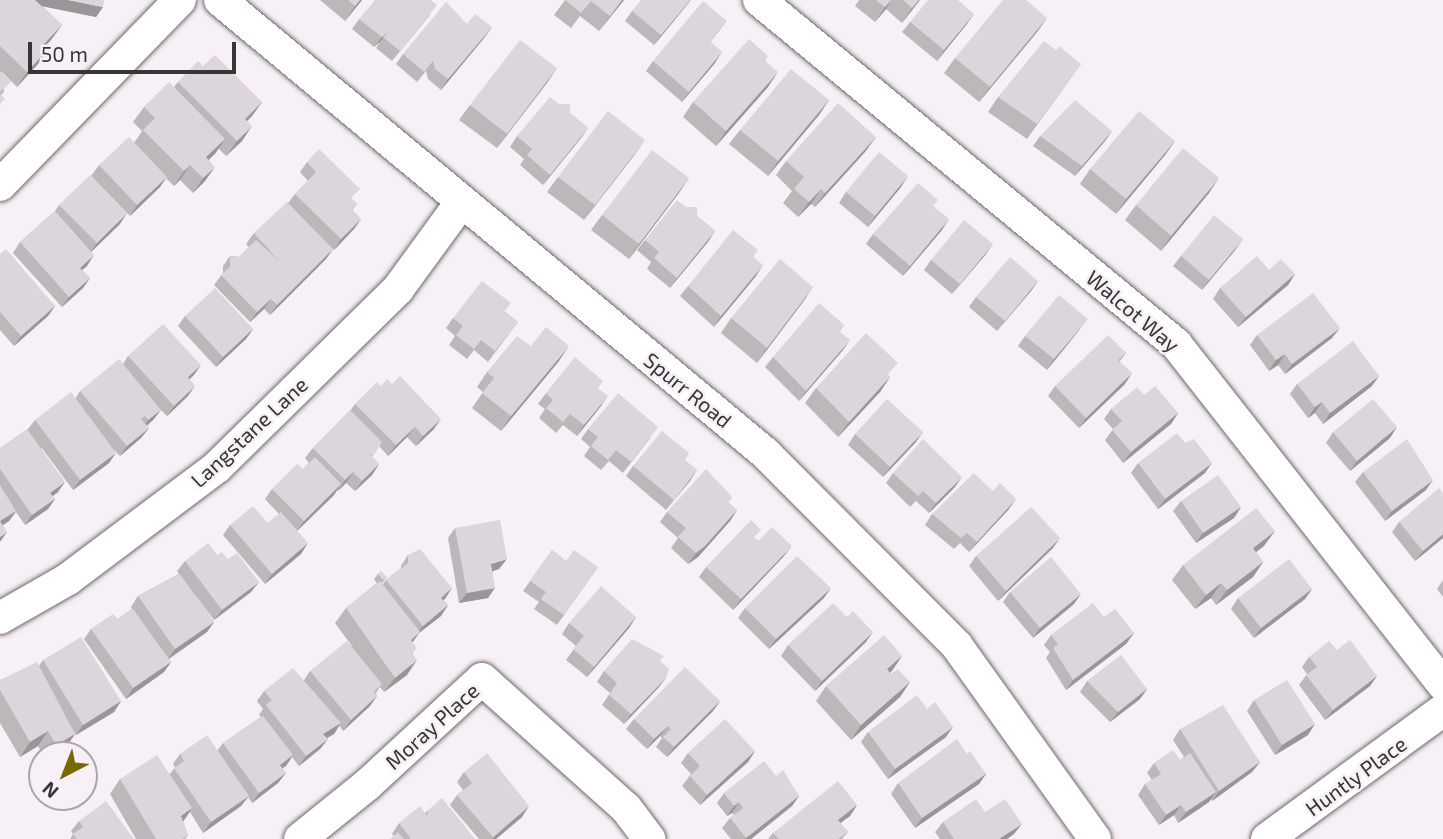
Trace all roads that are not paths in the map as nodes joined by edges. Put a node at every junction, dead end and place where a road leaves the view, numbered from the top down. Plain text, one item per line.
1 (180, 0) edge
2 (220, 0) edge
3 (759, 0) edge
4 (0, 185) edge
5 (460, 204) junction
6 (0, 618) edge
7 (1442, 707) edge
8 (300, 839) edge
9 (649, 839) edge
10 (1095, 839) edge
11 (1267, 839) edge

1 - 4 street
2 - 5 street, Spurr Road
3 - 7 street, Walcot Way
5 - 6 street, Langstane Lane
5 - 10 street, Spurr Road
7 - 11 street, Huntly Place
8 - 9 street, Moray Place

